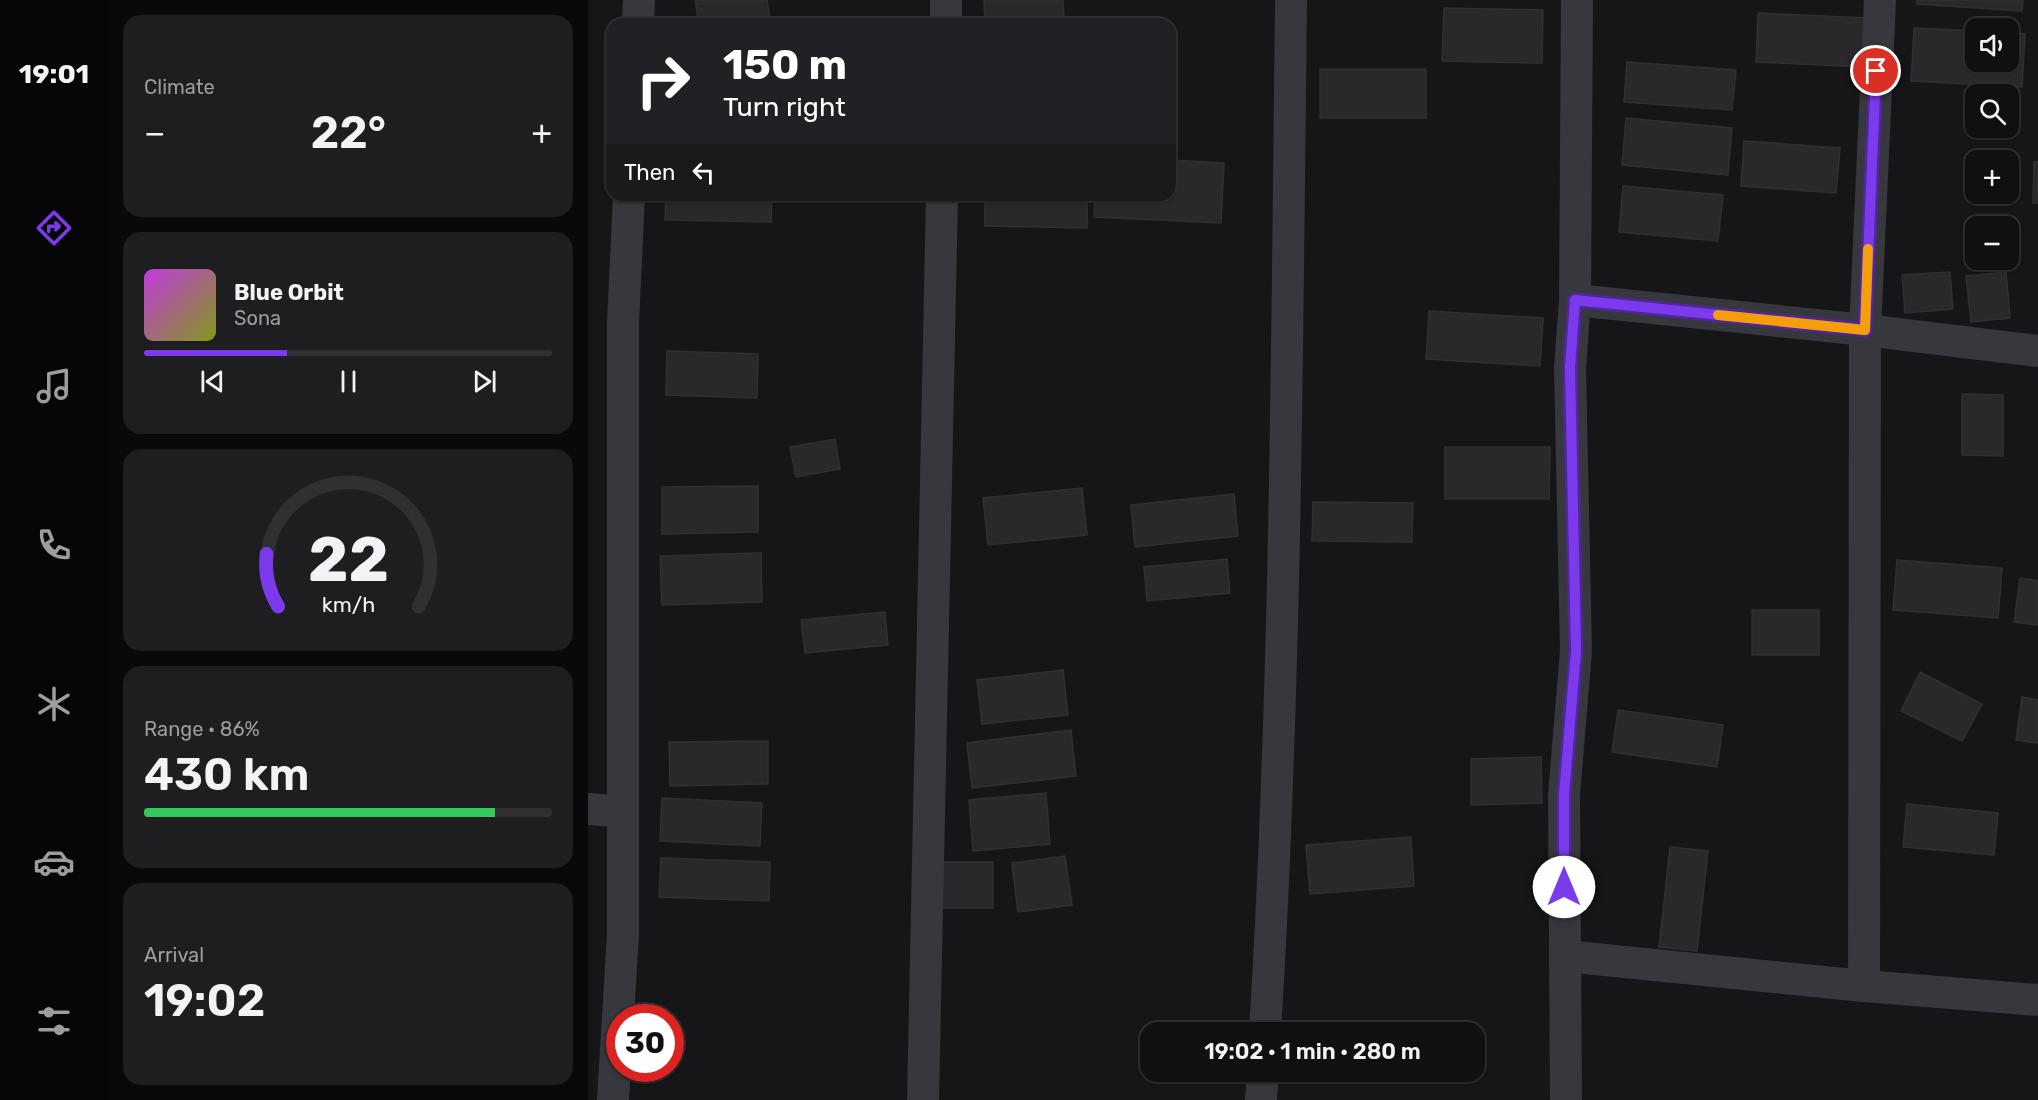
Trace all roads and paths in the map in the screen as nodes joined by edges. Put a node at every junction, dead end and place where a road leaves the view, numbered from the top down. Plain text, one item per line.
1 (639, 0) edge
2 (946, 0) edge
3 (1291, 0) edge
4 (1577, 0) edge
5 (1880, 0) edge
6 (638, 18) edge
7 (946, 18) edge
8 (629, 201) edge
9 (942, 201) edge
10 (1575, 300) junction
11 (1865, 330) junction
12 (2038, 351) edge
13 (588, 809) edge
14 (623, 812) junction
15 (1565, 956) junction
16 (1864, 986) junction
17 (2038, 1000) edge
18 (1265, 1022) edge
19 (1262, 1082) edge
20 (613, 1100) edge
21 (923, 1100) edge
22 (1261, 1100) edge
23 (1566, 1100) edge

1 - 6 street
2 - 7 street
3 - 18 street
4 - 10 street
5 - 11 street
8 - 14 street
9 - 21 street
10 - 11 street
10 - 15 street
11 - 12 street
11 - 16 street
13 - 14 street
14 - 20 street
15 - 16 street
15 - 23 street
16 - 17 street
19 - 22 street

